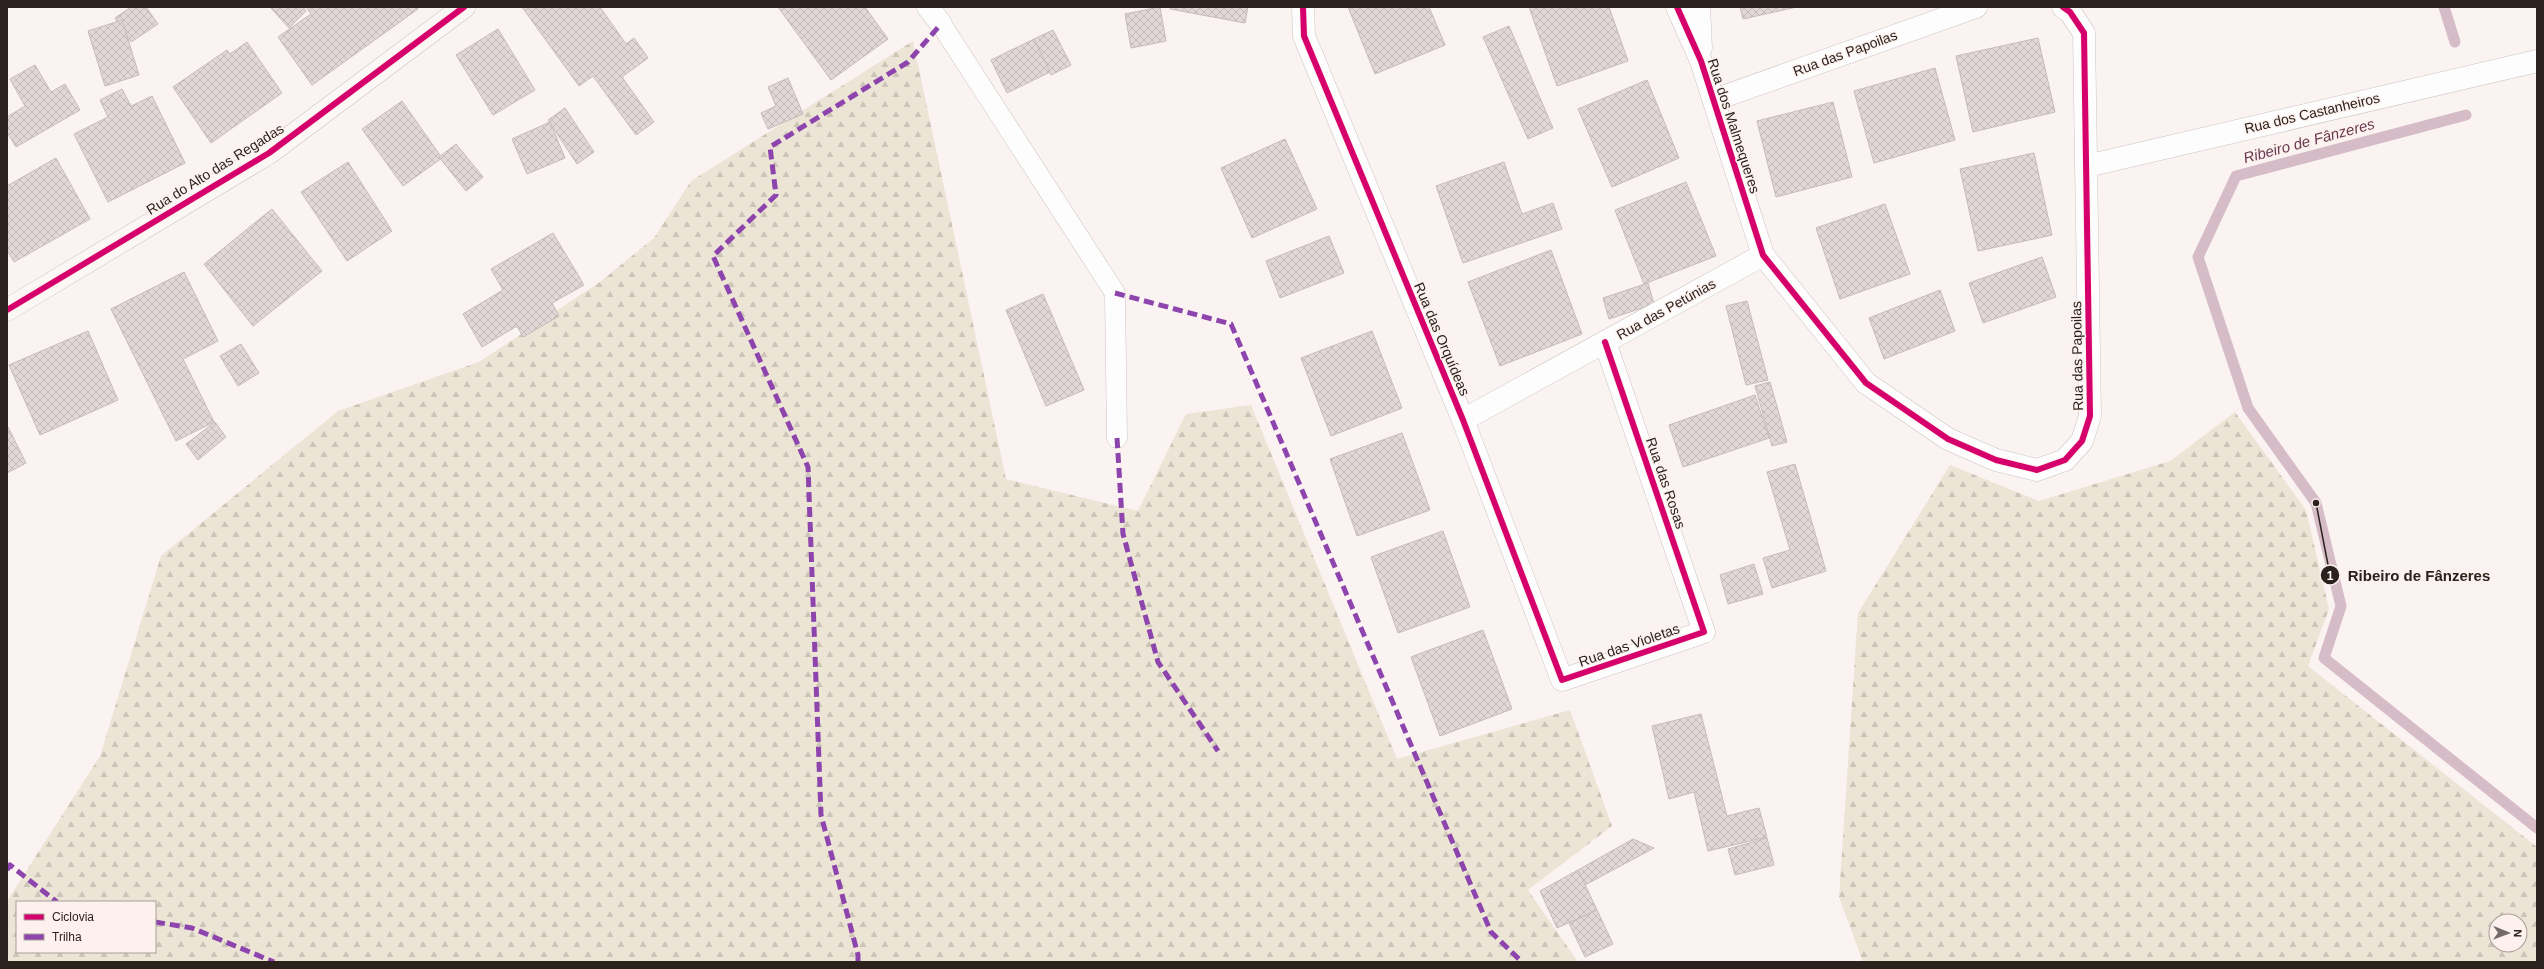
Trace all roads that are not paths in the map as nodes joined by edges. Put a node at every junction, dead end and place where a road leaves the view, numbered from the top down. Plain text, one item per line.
1 (464, 7) edge
2 (1303, 7) edge
3 (1677, 7) edge
4 (1699, 7) edge
5 (1976, 7) edge
6 (2064, 7) edge
7 (935, 15) edge
8 (1702, 61) junction
9 (2537, 61) edge
10 (1714, 100) junction
11 (2087, 166) junction
12 (1763, 255) junction
13 (7, 310) edge
14 (1605, 342) junction
15 (1463, 420) junction
16 (1117, 438) dead end
17 (1704, 632) joint
18 (1562, 680) joint

1 - 13 street, Rua do Alto das Regadas
2 - 15 street, Rua das Orquídeas
3 - 8 street, Rua dos Malmequeres
4 - 8 street, Rua dos Malmequeres
5 - 10 street, Rua das Papoilas
6 - 11 street, Rua das Papoilas
7 - 16 lane
8 - 10 street, Rua dos Malmequeres
9 - 11 street, Rua dos Castanheiros
10 - 12 street, Rua dos Malmequeres
11 - 12 street, Rua das Papoilas
12 - 14 street, Rua das Petúnias
14 - 15 street, Rua das Petúnias
14 - 17 street, Rua das Rosas
15 - 18 street, Rua das Orquídeas
17 - 18 street, Rua das Violetas

